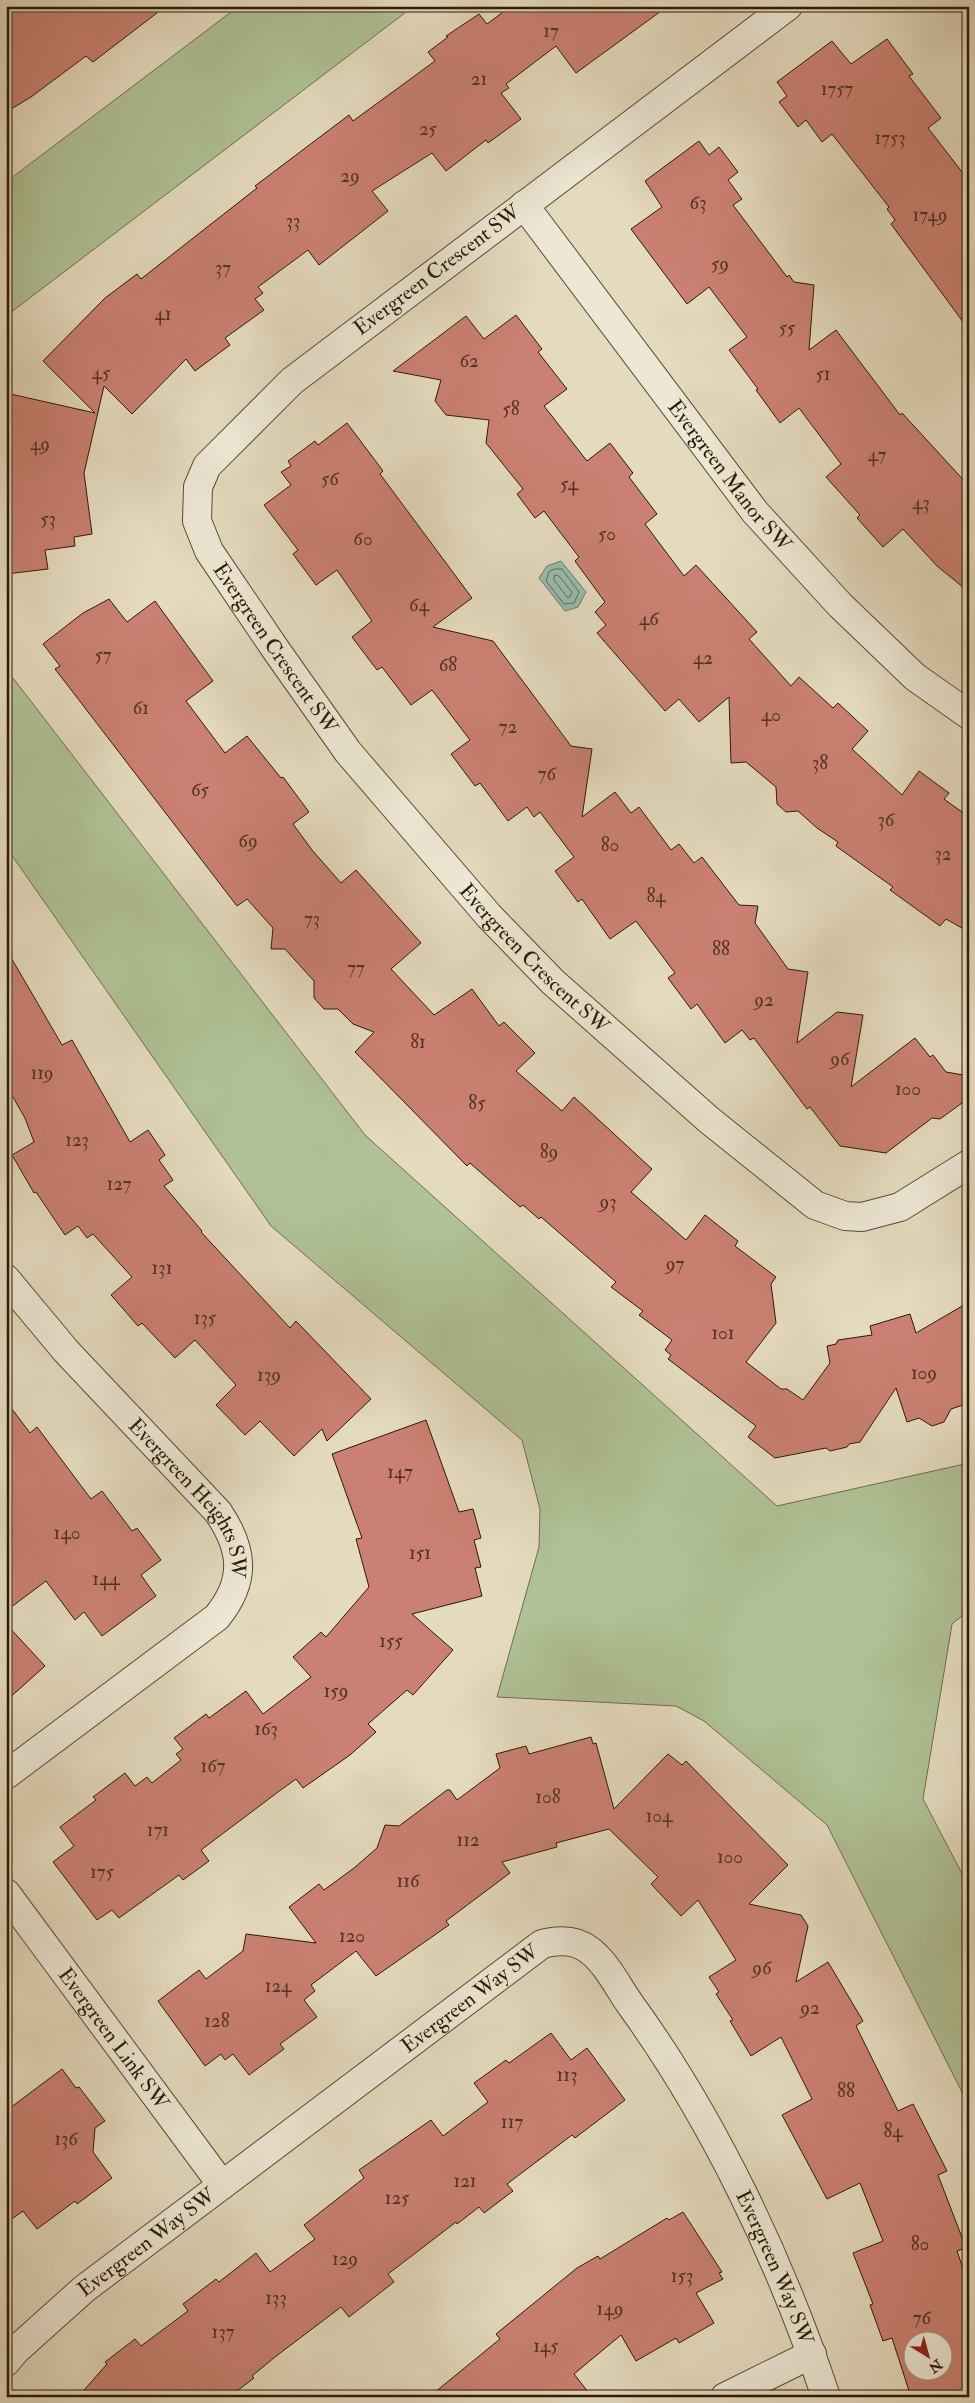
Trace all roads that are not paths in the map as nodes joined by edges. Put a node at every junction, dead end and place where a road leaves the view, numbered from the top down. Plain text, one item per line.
1 (788, 6) edge
2 (524, 205) junction
3 (969, 715) edge
4 (969, 1164) edge
5 (6, 1279) edge
6 (6, 1775) edge
7 (6, 1893) edge
8 (222, 2185) junction
9 (812, 2354) junction
10 (6, 2362) edge
11 (725, 2397) edge
12 (826, 2397) edge

1 - 2 street, Evergreen Crescent SW
2 - 3 street, Evergreen Manor SW
2 - 4 street, Evergreen Crescent SW
5 - 6 street, Evergreen Heights SW
7 - 8 street, Evergreen Link SW
8 - 9 street, Evergreen Way SW
8 - 10 street, Evergreen Way SW
9 - 11 street
9 - 12 street, Evergreen Way SW

